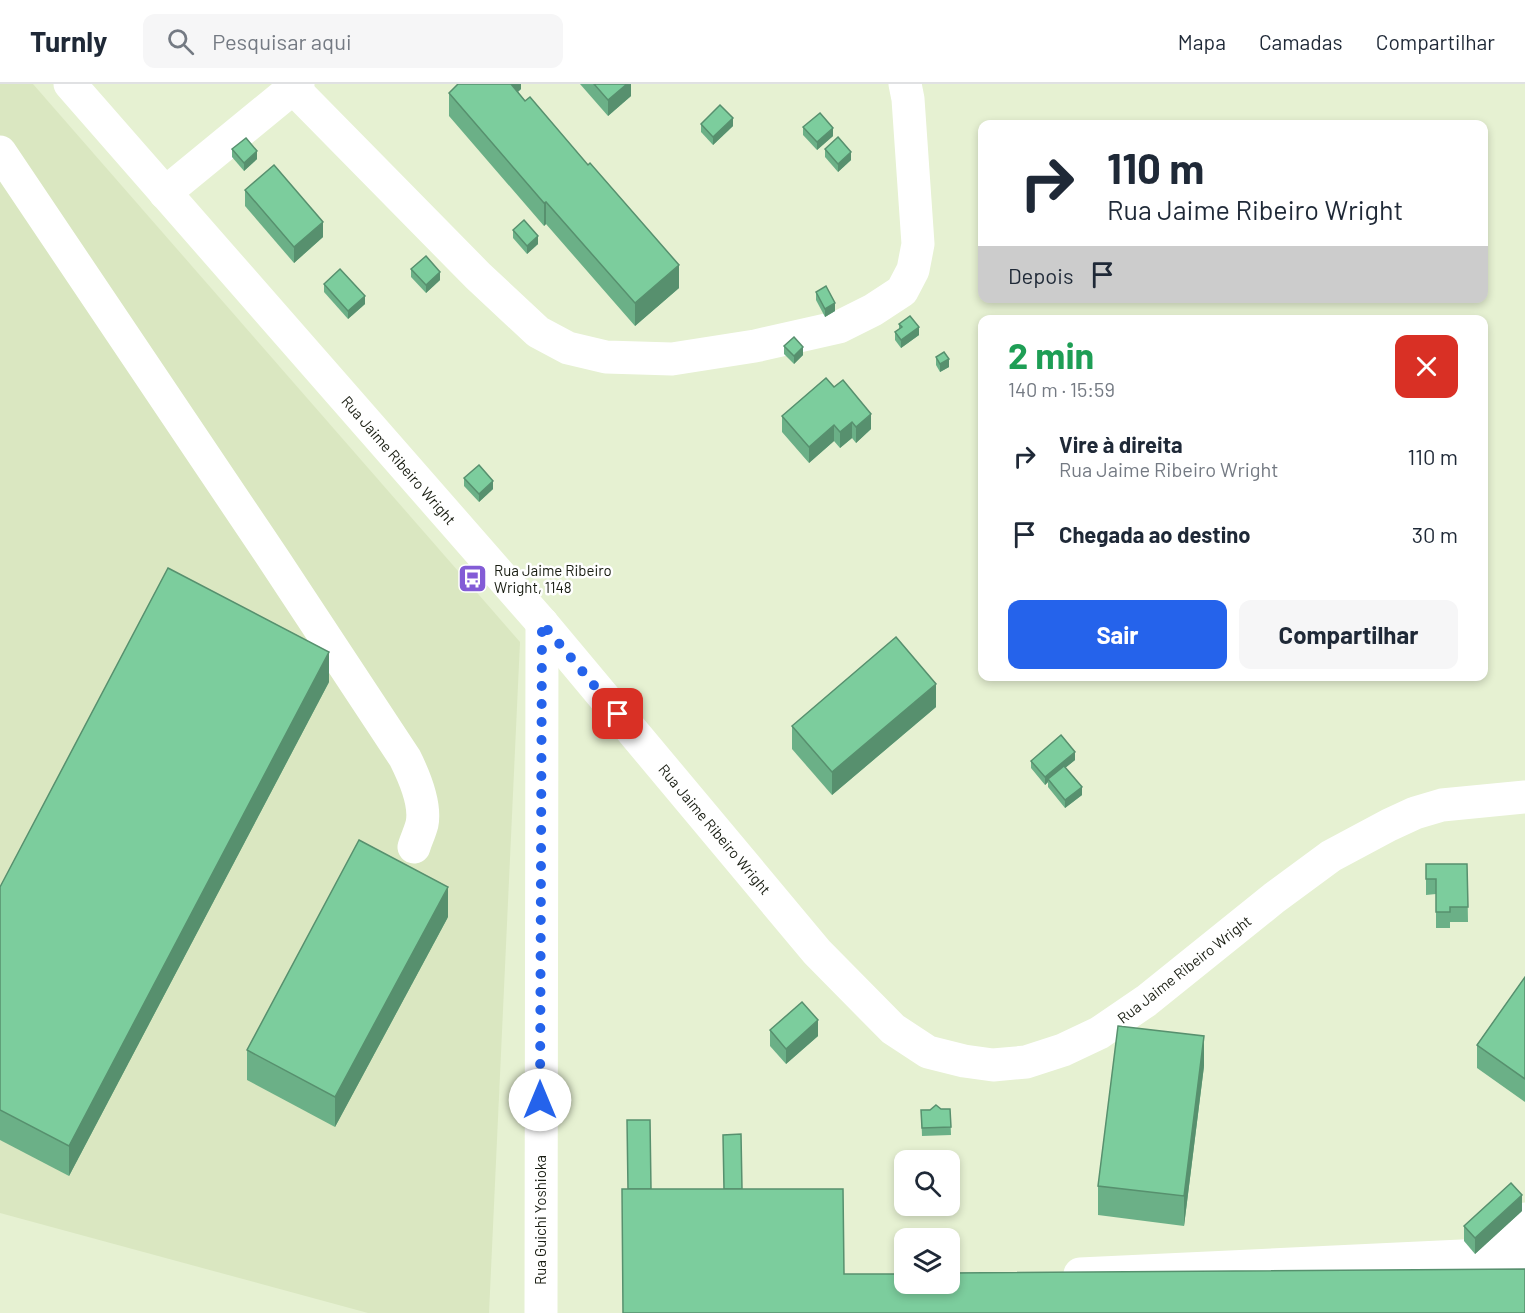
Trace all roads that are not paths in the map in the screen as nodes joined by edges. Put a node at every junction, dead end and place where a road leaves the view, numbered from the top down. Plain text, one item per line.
1 (70, 84) edge
2 (905, 84) edge
3 (295, 86) edge
4 (0, 152) edge
5 (165, 193) junction
6 (542, 623) junction
7 (1525, 797) edge
8 (414, 847) dead end
9 (1525, 1219) edge
10 (1513, 1254) edge
11 (1045, 1276) edge
12 (541, 1313) edge

1 - 5 street, Rua Jaime Ribeiro Wright
2 - 3 street
3 - 5 street
4 - 8 street
5 - 6 street, Rua Jaime Ribeiro Wright
6 - 7 street, Rua Jaime Ribeiro Wright
6 - 12 street, Rua Guichi Yoshioka
9 - 10 street
10 - 11 street

